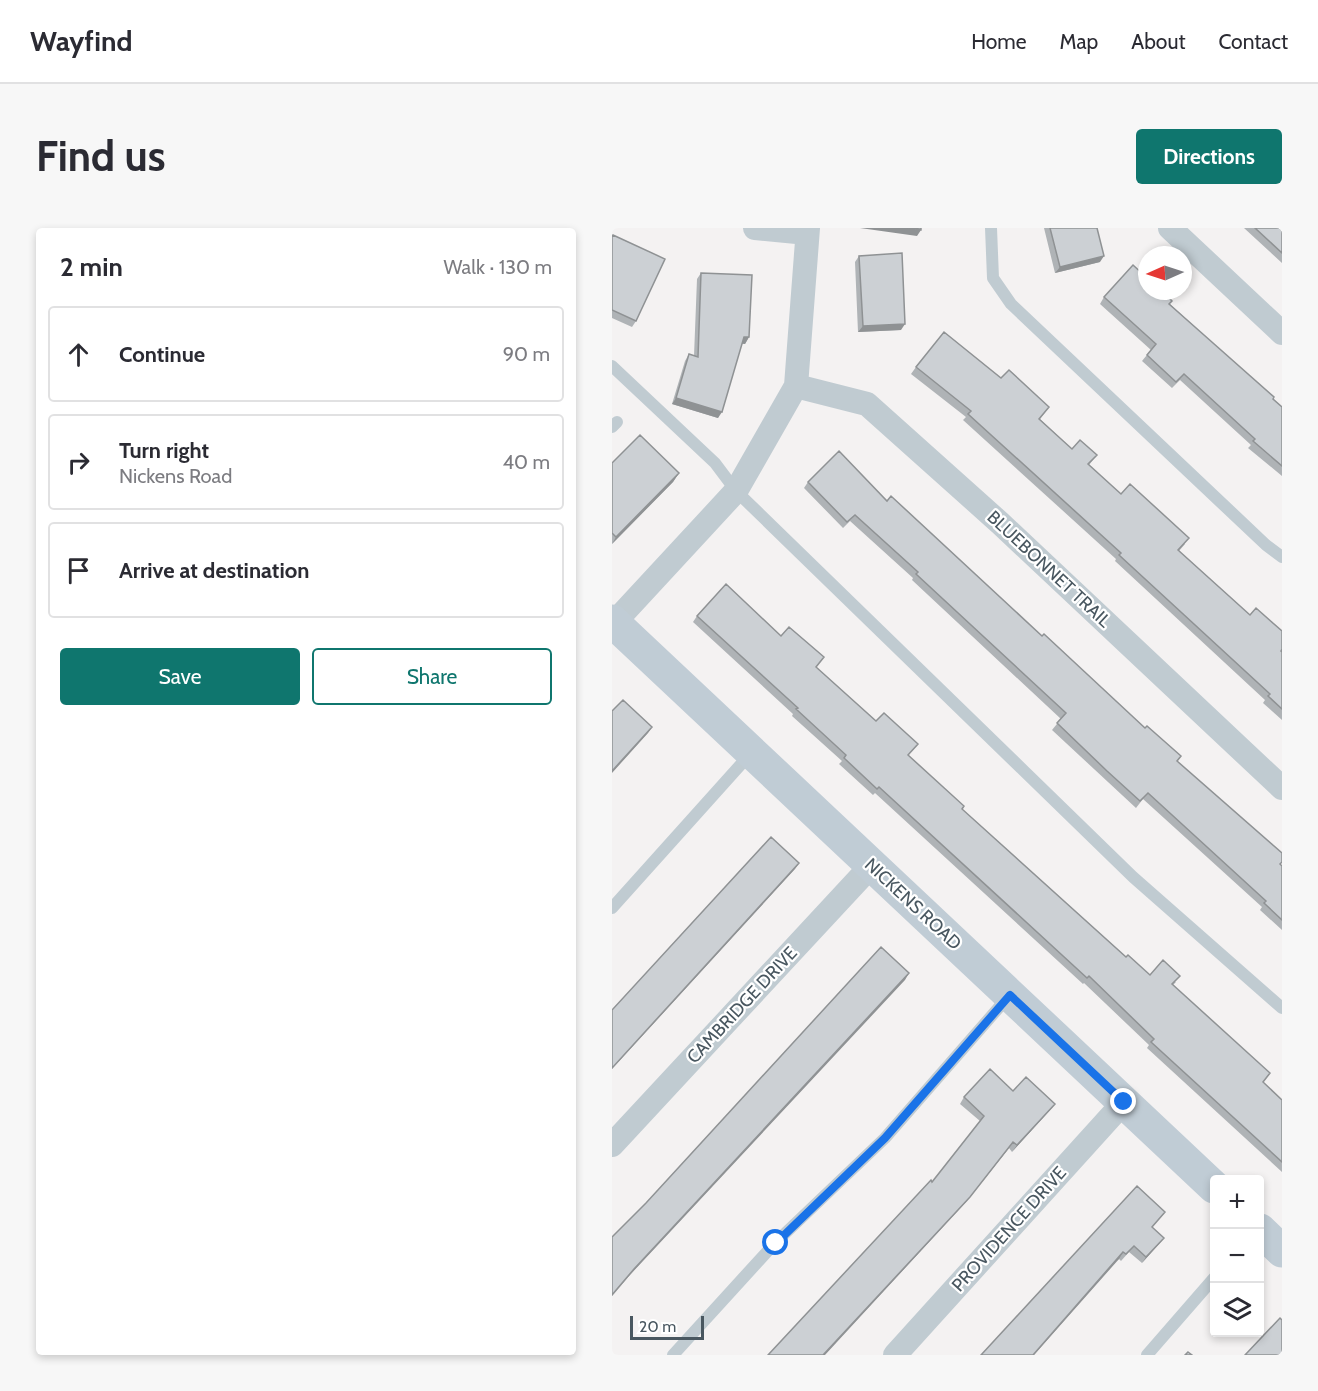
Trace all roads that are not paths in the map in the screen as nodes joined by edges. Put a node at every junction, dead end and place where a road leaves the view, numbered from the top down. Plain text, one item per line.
1 (755, 228) edge
2 (991, 228) edge
3 (1170, 228) edge
4 (808, 231) edge
5 (1282, 333) edge
6 (612, 366) edge
7 (796, 386) junction
8 (736, 491) junction
9 (1282, 556) edge
10 (613, 623) edge
11 (752, 752) junction
12 (1282, 788) edge
13 (871, 866) junction
14 (612, 908) edge
15 (1010, 995) junction
16 (1282, 1008) edge
17 (1124, 1102) junction
18 (612, 1145) edge
19 (1210, 1182) edge
20 (1264, 1234) edge
21 (1282, 1251) edge
22 (1211, 1283) edge
23 (673, 1355) edge
24 (895, 1355) edge
25 (1146, 1355) edge

1 - 4 street
2 - 9 lane
3 - 5 street
4 - 7 street
6 - 8 lane
7 - 8 street
7 - 12 street, BLUEBONNET TRAIL
8 - 10 street
8 - 16 lane
10 - 11 street, NICKENS ROAD
11 - 13 street, NICKENS ROAD
11 - 14 lane
13 - 15 street, NICKENS ROAD
13 - 18 street, CAMBRIDGE DRIVE
15 - 17 street, NICKENS ROAD
15 - 23 lane
17 - 19 street, NICKENS ROAD
17 - 24 street, PROVIDENCE DRIVE
20 - 21 street
22 - 25 lane

